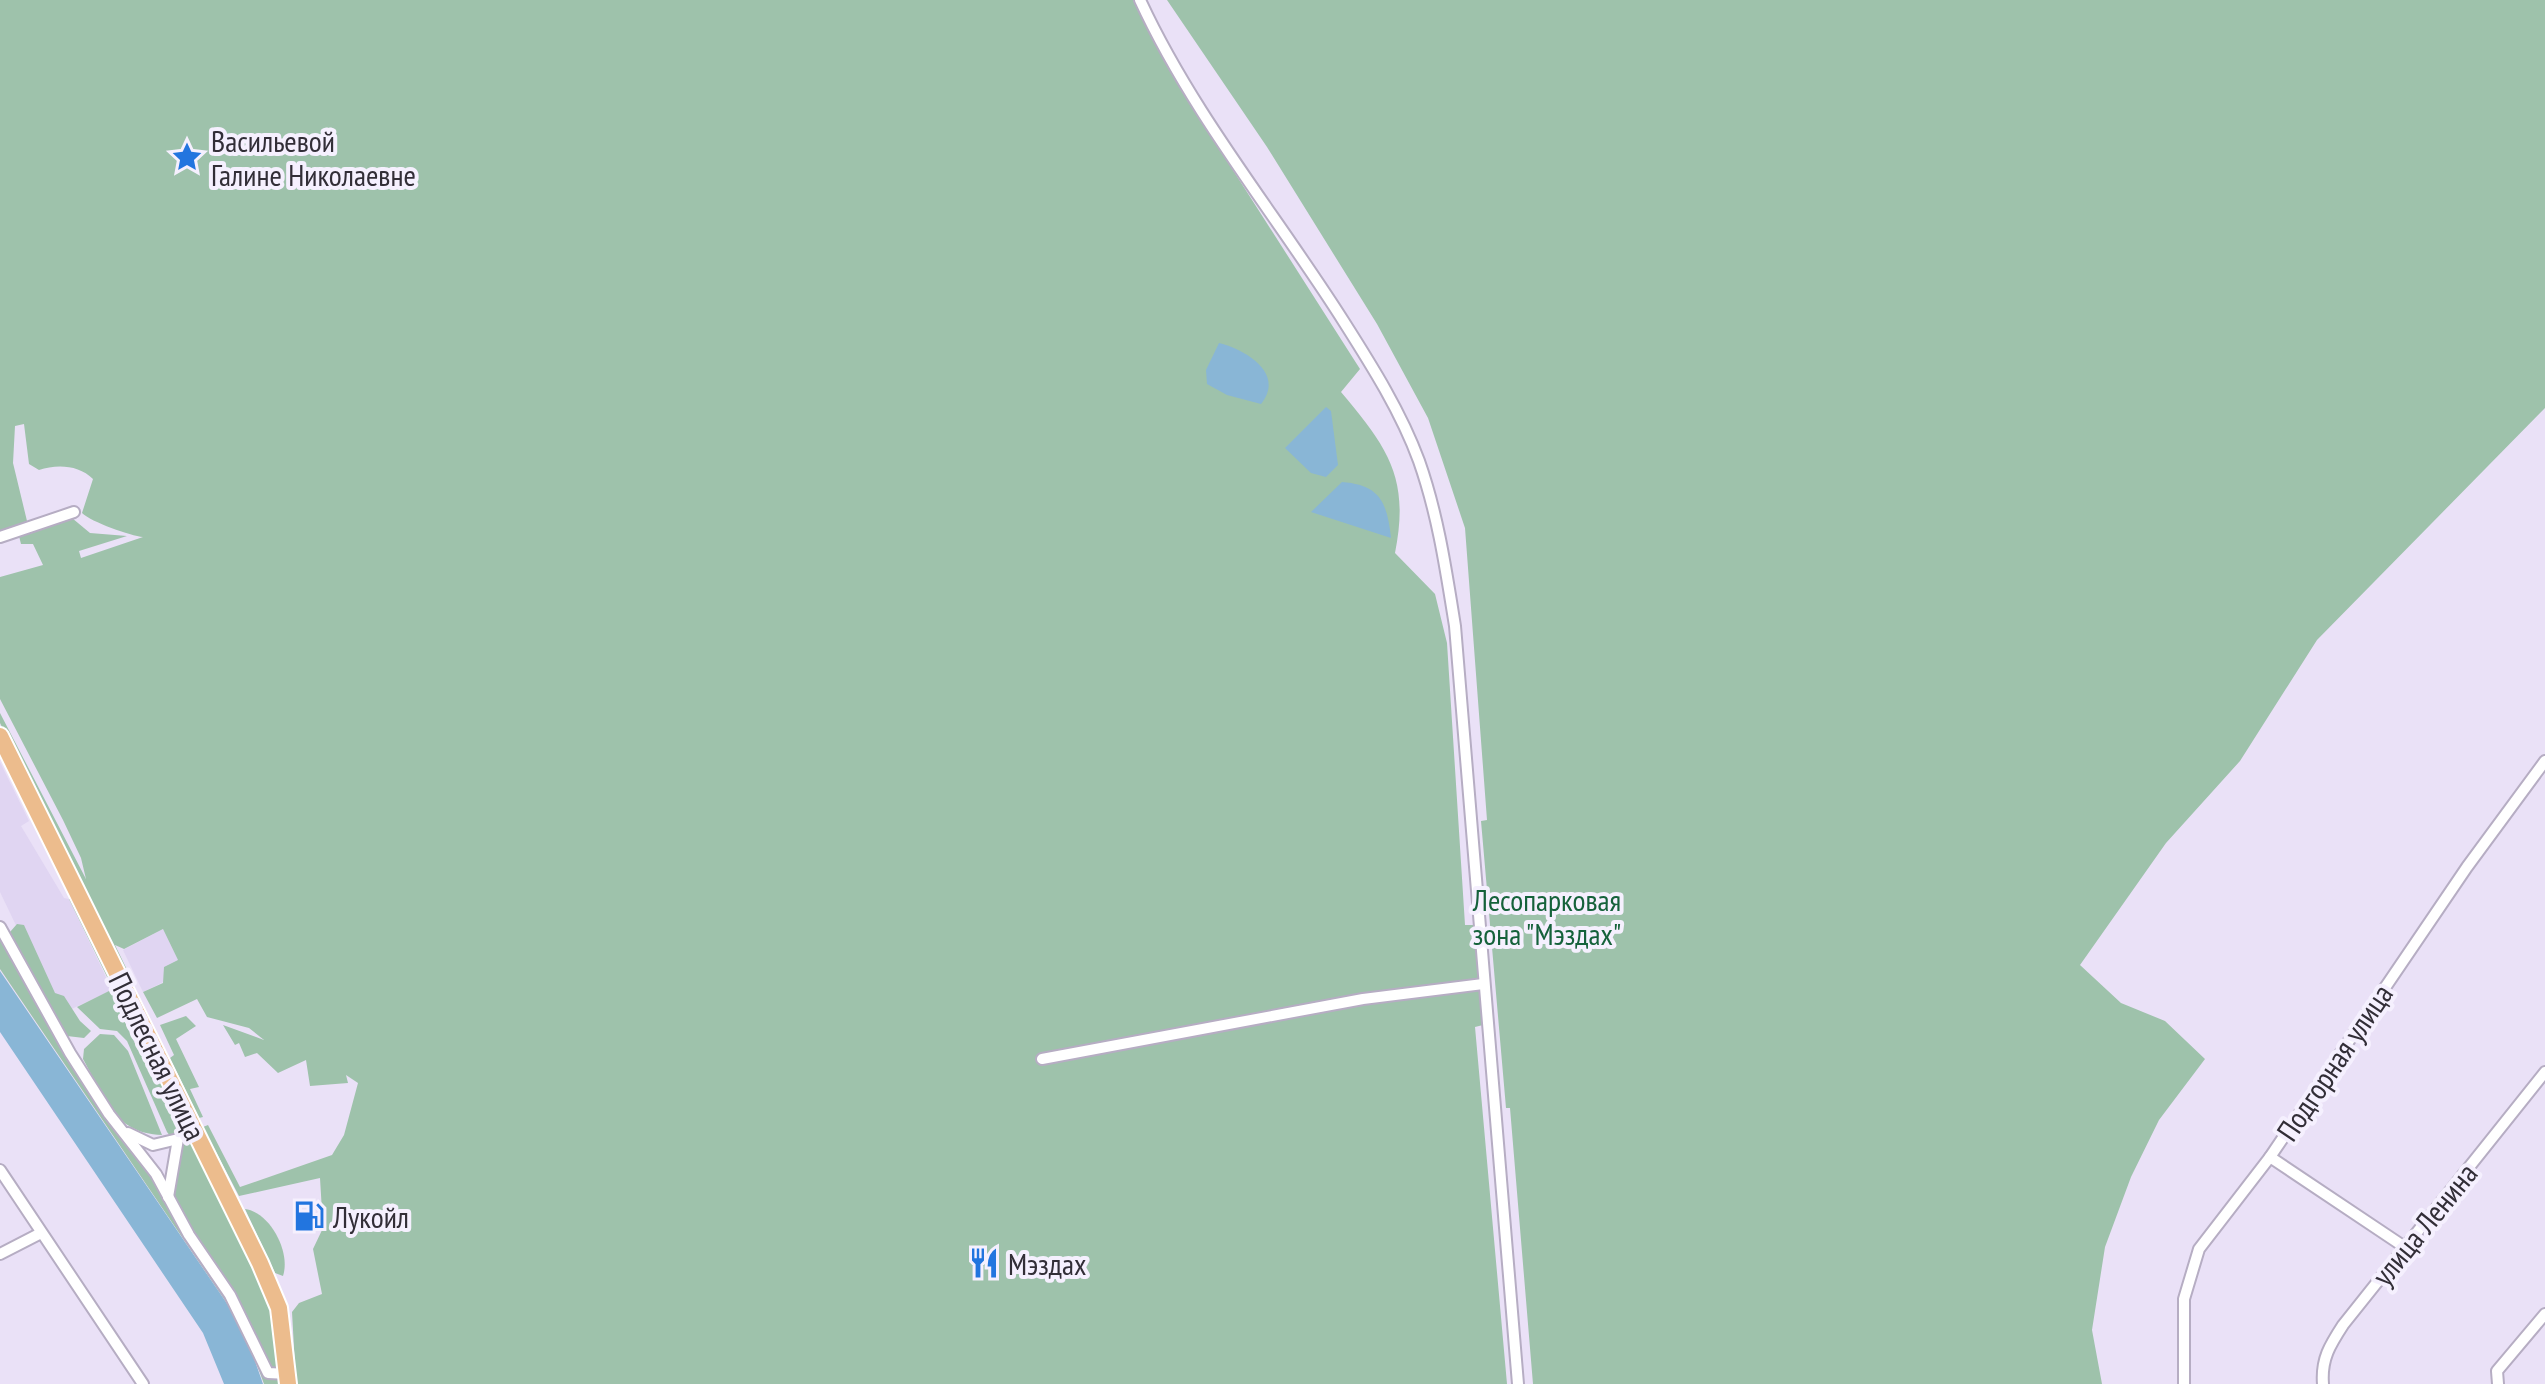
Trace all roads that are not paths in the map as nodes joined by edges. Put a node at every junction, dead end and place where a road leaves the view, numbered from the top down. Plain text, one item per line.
1 (1140, 0) edge
2 (74, 512) dead end
3 (0, 537) edge
4 (0, 736) edge
5 (2545, 761) edge
6 (0, 927) edge
7 (1483, 984) junction
8 (1042, 1059) dead end
9 (2545, 1072) edge
10 (121, 1128) junction
11 (194, 1129) junction
12 (178, 1139) junction
13 (2270, 1157) junction
14 (0, 1170) edge
15 (169, 1200) junction
16 (41, 1233) junction
17 (2406, 1248) junction
18 (0, 1254) edge
19 (2545, 1314) edge
20 (288, 1379) edge
21 (143, 1384) edge
22 (1518, 1384) edge
23 (2184, 1384) edge
24 (2323, 1384) edge
25 (2498, 1384) edge

1 - 7 street
2 - 3 street
4 - 11 main road, Подлесная улица
5 - 13 street, Подгорная улица
6 - 10 street
7 - 8 street
7 - 22 street
9 - 17 street, улица Ленина
10 - 12 street
10 - 15 street
11 - 12 street
11 - 20 main road, Подлесная улица
12 - 15 street
13 - 17 street
13 - 23 street, Подгорная улица
14 - 16 street
15 - 20 street
16 - 18 street
16 - 21 street
17 - 24 street, улица Ленина
19 - 25 street

